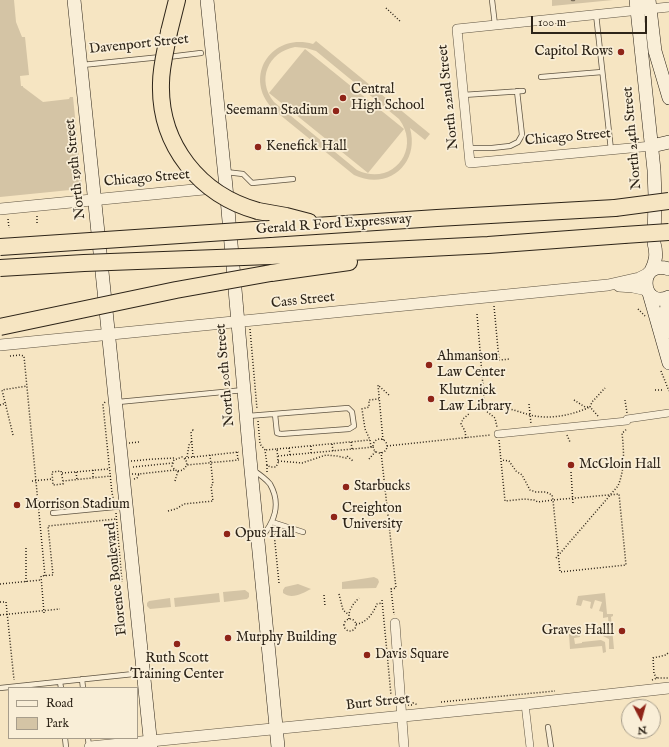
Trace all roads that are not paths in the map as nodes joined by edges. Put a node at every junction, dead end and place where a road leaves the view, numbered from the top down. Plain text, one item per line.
1 (74, 0) edge
2 (170, 0) edge
3 (177, 0) edge
4 (207, 0) edge
5 (492, 0) edge
6 (643, 5) edge
7 (669, 7) edge
8 (596, 14) junction
9 (495, 25) junction
10 (171, 26) junction
11 (201, 53) dead end
12 (81, 65) junction
13 (602, 72) junction
14 (541, 78) dead end
15 (517, 91) junction
16 (523, 91) dead end
17 (463, 95) junction
18 (669, 98) edge
19 (669, 142) edge
20 (652, 146) junction
21 (468, 148) junction
22 (611, 150) junction
23 (470, 163) joint
24 (224, 172) junction
25 (293, 178) dead end
26 (226, 187) junction
27 (95, 200) junction
28 (669, 201) edge
29 (669, 206) edge
30 (615, 208) junction
31 (0, 209) edge
32 (270, 221) junction
33 (669, 232) edge
34 (488, 245) junction
35 (0, 247) edge
36 (0, 268) edge
37 (669, 269) edge
38 (646, 274) junction
39 (608, 285) junction
40 (648, 292) junction
41 (669, 299) edge
42 (237, 322) junction
43 (0, 327) edge
44 (669, 332) edge
45 (109, 335) junction
46 (0, 345) edge
47 (669, 363) edge
48 (244, 390) junction
49 (111, 400) junction
50 (275, 414) junction
51 (669, 414) edge
52 (252, 416) junction
53 (498, 434) road end
54 (245, 458) junction
55 (121, 507) junction
56 (53, 514) dead end
57 (272, 522) junction
58 (303, 532) dead end
59 (258, 542) junction
60 (395, 623) road end
61 (143, 673) junction
62 (82, 679) junction
63 (60, 682) junction
64 (61, 687) edge
65 (83, 687) edge
66 (0, 688) edge
67 (669, 688) edge
68 (525, 704) junction
69 (401, 716) junction
70 (548, 727) dead end
71 (276, 729) junction
72 (150, 744) edge
73 (89, 747) edge
74 (278, 747) edge
75 (404, 747) edge
76 (530, 747) edge
77 (551, 747) edge

1 - 12 main road, North 19th Street
2 - 10 highway
3 - 10 highway
4 - 24 main road, North 20th Street
5 - 9 lane
6 - 7 street
6 - 8 street
6 - 18 main road
6 - 20 main road, North 24th Street
8 - 9 street
8 - 13 lane
9 - 17 street, North 22nd Street
10 - 32 highway, bridge
11 - 12 lane, Davenport Street
12 - 27 main road, North 19th Street
13 - 14 lane
13 - 22 lane
15 - 16 lane
15 - 17 lane
15 - 21 lane
17 - 21 street, North 22nd Street
19 - 20 main road, Chicago Street
20 - 22 street, Chicago Street
20 - 38 main road, North 24th Street
21 - 23 street, North 22nd Street
22 - 23 street, Chicago Street
24 - 25 lane
24 - 26 main road, North 20th Street
26 - 27 street, Chicago Street
26 - 42 main road, North 20th Street
27 - 31 street, Chicago Street
27 - 45 main road, North 19th Street
28 - 30 highway, bridge
29 - 30 highway, Gerald R Ford Expressway, bridge
30 - 32 highway, Gerald R Ford Expressway
32 - 35 highway, Gerald R Ford Expressway, bridge
33 - 34 highway, Gerald R Ford Expressway, bridge
34 - 36 highway, Gerald R Ford Expressway, bridge
34 - 43 highway, bridge
37 - 38 main road
38 - 39 street
38 - 40 main road, North 24th Street
39 - 40 street
39 - 42 street, Cass Street
40 - 41 main road
40 - 47 main road
41 - 44 main road
42 - 45 street, Cass Street
42 - 48 main road, North 20th Street
45 - 46 street, Cass Street
45 - 49 main road, Florence Boulevard
48 - 49 lane
48 - 52 main road, North 20th Street
49 - 55 main road, Florence Boulevard
50 - 50 lane
50 - 52 lane
51 - 53 street
52 - 54 main road, North 20th Street
54 - 57 lane
54 - 59 main road, North 20th Street
55 - 56 lane
55 - 61 main road, Florence Boulevard
57 - 58 lane
57 - 59 lane
59 - 71 main road, North 20th Street
60 - 69 street
61 - 62 lane
61 - 72 main road, Florence Boulevard
62 - 63 lane
62 - 65 lane
63 - 64 lane
63 - 66 lane
67 - 68 street, Burt Street
68 - 69 street, Burt Street
68 - 76 street
69 - 71 street, Burt Street
69 - 75 street
70 - 77 lane
71 - 72 street, Burt Street
71 - 74 main road, North 20th Street
72 - 73 street, Burt Street

